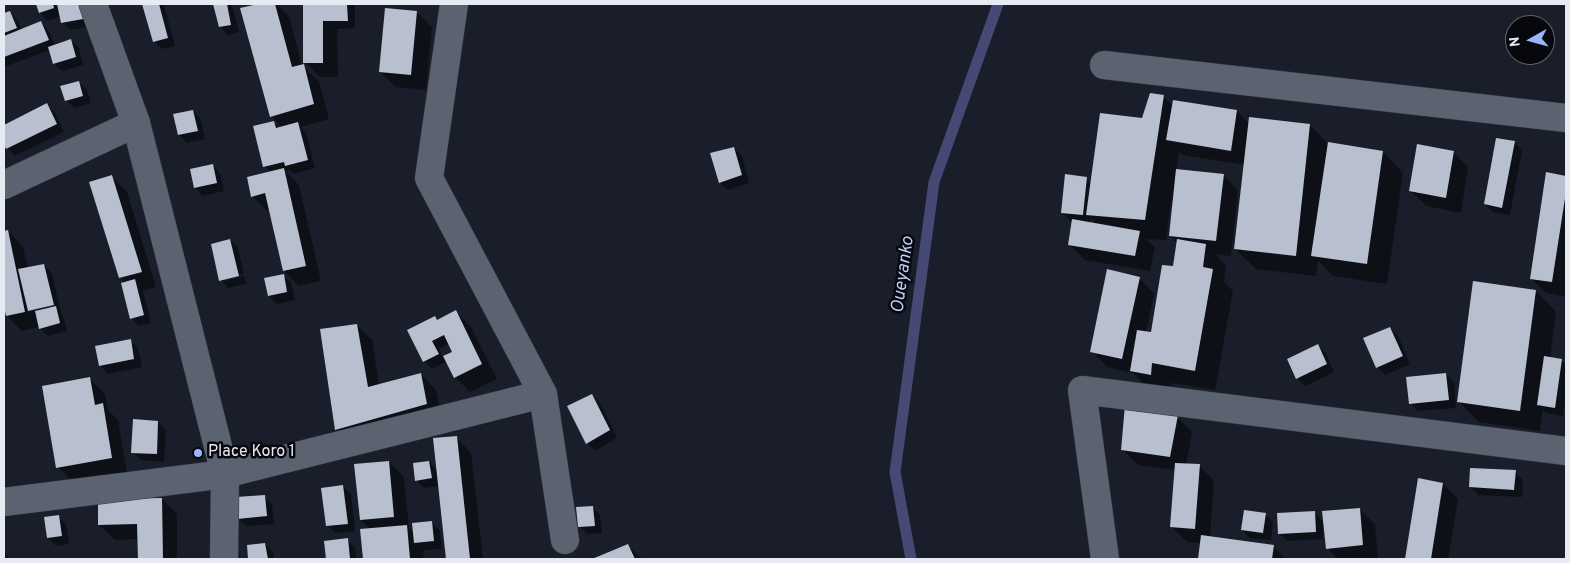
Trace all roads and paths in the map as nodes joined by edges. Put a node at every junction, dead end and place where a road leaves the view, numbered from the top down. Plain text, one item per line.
1 (93, 4) edge
2 (454, 4) edge
3 (1104, 65) dead end
4 (1566, 118) edge
5 (136, 123) junction
6 (4, 185) edge
7 (543, 394) junction
8 (1566, 451) edge
9 (225, 474) junction
10 (4, 502) edge
11 (565, 540) dead end
12 (224, 559) edge
13 (1106, 559) edge

1 - 5 street
2 - 7 street
3 - 4 street
5 - 6 street
5 - 9 street
7 - 9 street
7 - 11 street
8 - 13 street
9 - 10 street
9 - 12 street

